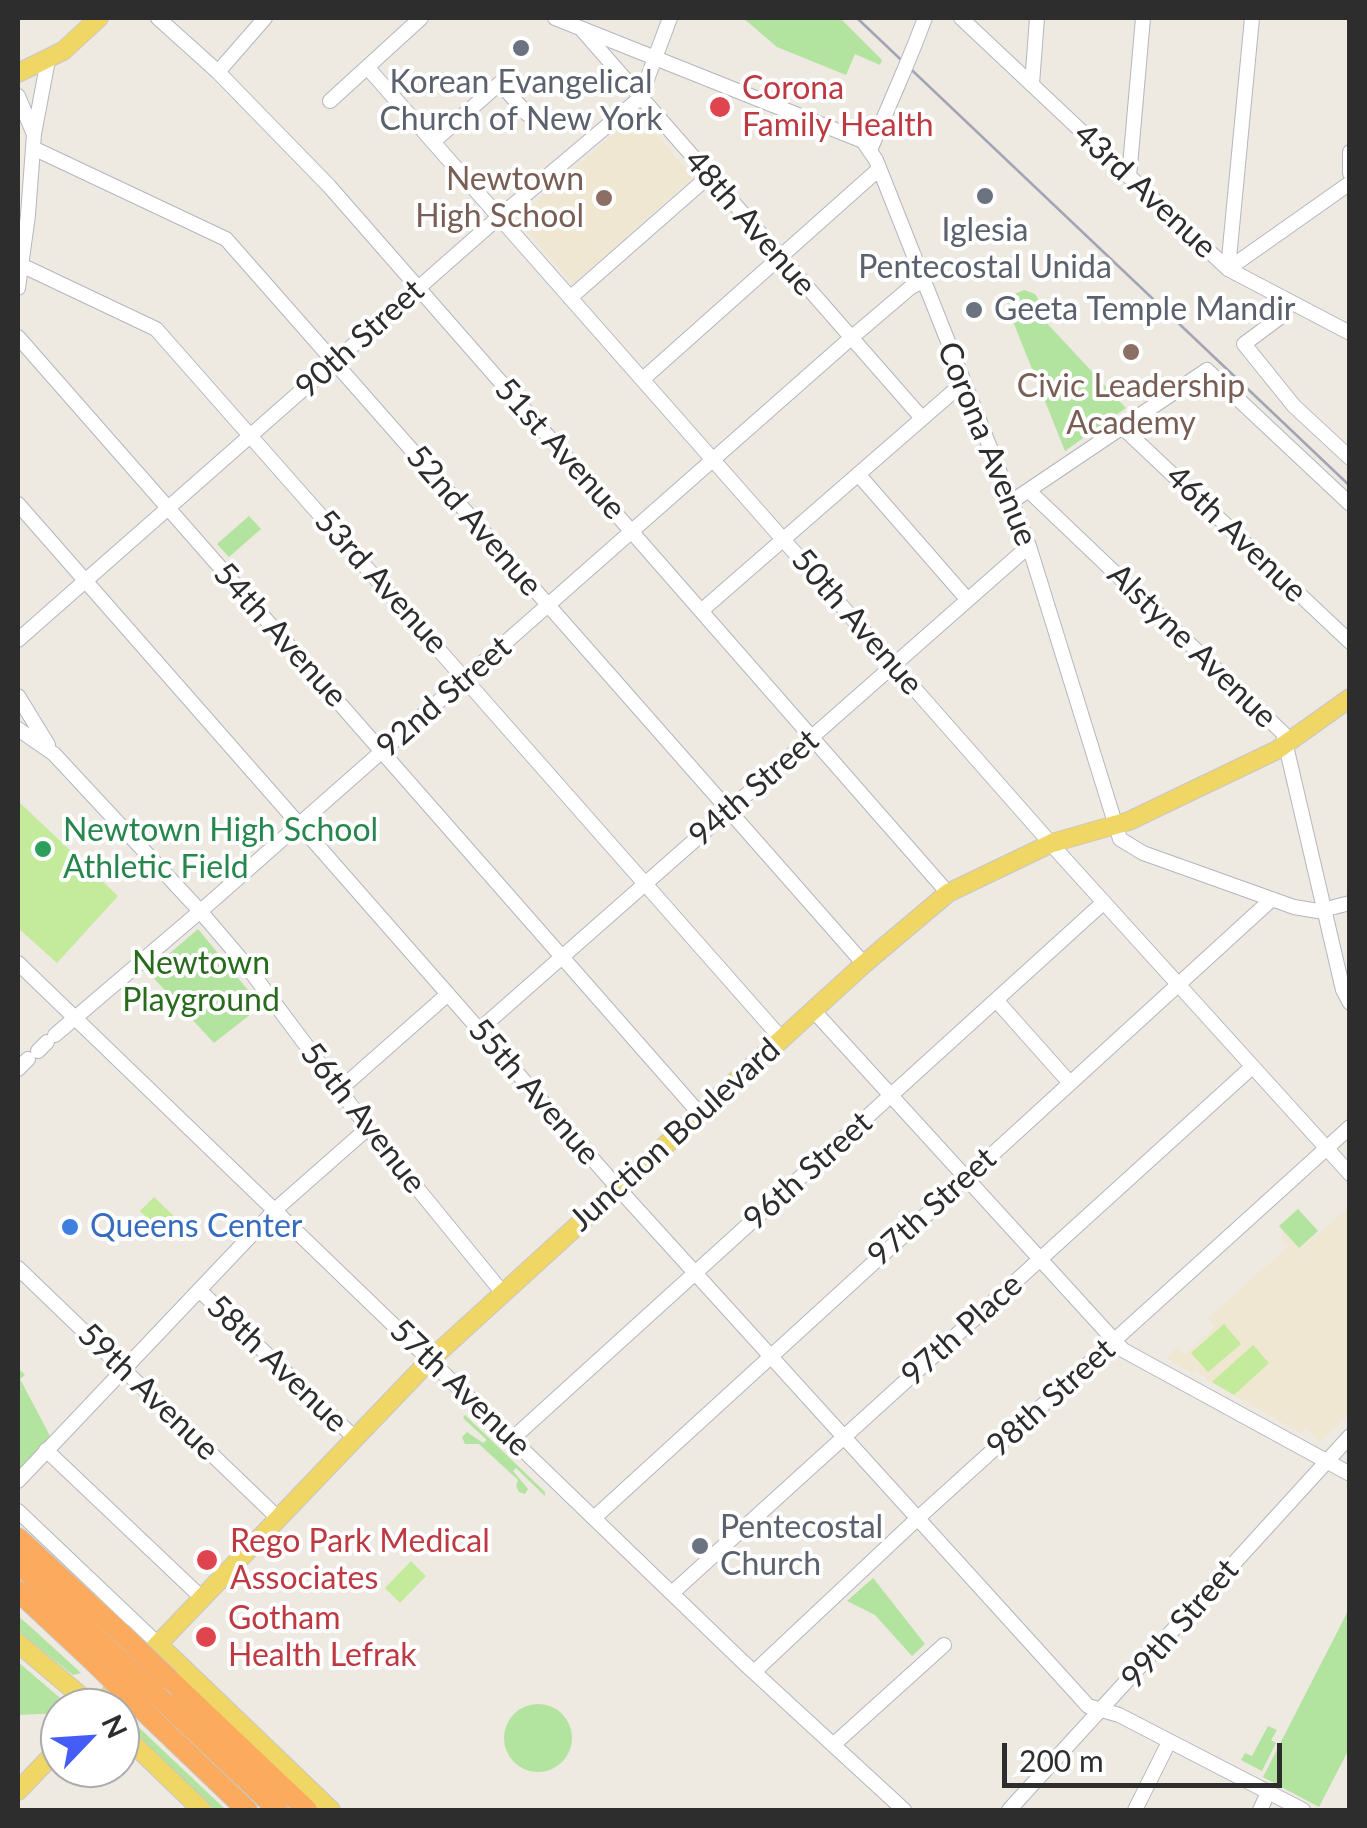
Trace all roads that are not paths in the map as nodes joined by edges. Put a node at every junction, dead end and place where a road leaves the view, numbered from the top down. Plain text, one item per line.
1 (99, 18) edge
2 (158, 18) edge
3 (265, 18) edge
4 (421, 18) edge
5 (554, 18) edge
6 (670, 18) edge
7 (925, 18) edge
8 (962, 18) edge
9 (1037, 18) edge
10 (1143, 18) edge
11 (1252, 18) edge
12 (579, 27) junction
13 (654, 59) junction
14 (48, 60) junction
15 (367, 67) junction
16 (218, 72) junction
17 (18, 73) edge
18 (1032, 84) junction
19 (18, 96) edge
20 (640, 98) junction
21 (330, 102) dead end
22 (527, 114) dead end
23 (33, 141) junction
24 (433, 142) junction
25 (870, 150) junction
26 (1350, 152) edge
27 (879, 169) junction
28 (1350, 173) edge
29 (709, 176) junction
30 (1129, 177) junction
31 (1350, 183) edge
32 (499, 217) junction
33 (780, 256) junction
34 (21, 265) junction
35 (1228, 268) junction
36 (923, 282) junction
37 (18, 288) edge
38 (417, 288) junction
39 (570, 298) junction
40 (1290, 304) junction
41 (1350, 333) edge
42 (18, 338) edge
43 (851, 338) junction
44 (334, 362) junction
45 (643, 379) junction
46 (963, 383) junction
47 (921, 418) junction
48 (1122, 427) junction
49 (251, 436) junction
50 (1350, 458) edge
51 (714, 459) junction
52 (858, 474) junction
53 (1029, 490) junction
54 (1011, 502) junction
55 (18, 504) edge
56 (1350, 504) edge
57 (168, 510) junction
58 (633, 531) junction
59 (785, 539) junction
60 (1028, 546) junction
61 (86, 580) junction
62 (967, 599) junction
63 (548, 606) junction
64 (701, 612) junction
65 (18, 640) edge
66 (1350, 642) edge
67 (894, 664) junction
68 (466, 677) junction
69 (18, 696) edge
70 (1350, 698) edge
71 (18, 729) edge
72 (812, 737) junction
73 (1286, 743) junction
74 (383, 751) junction
75 (54, 754) junction
76 (728, 810) junction
77 (300, 823) junction
78 (1115, 826) junction
79 (1052, 844) junction
80 (645, 883) junction
81 (948, 893) junction
82 (1272, 899) junction
83 (1104, 902) junction
84 (1350, 903) edge
85 (1325, 910) junction
86 (200, 912) junction
87 (562, 956) junction
88 (18, 963) edge
89 (864, 964) junction
90 (1178, 984) junction
91 (448, 994) junction
92 (996, 1000) junction
93 (1350, 1002) edge
94 (813, 1010) junction
95 (74, 1017) junction
96 (479, 1030) junction
97 (781, 1038) junction
98 (37, 1051) edge
99 (1252, 1066) junction
100 (1070, 1082) junction
101 (339, 1090) junction
102 (890, 1096) junction
103 (699, 1113) junction
104 (1350, 1127) edge
105 (368, 1128) junction
106 (1326, 1149) junction
107 (1350, 1174) edge
108 (964, 1178) junction
109 (618, 1188) junction
110 (276, 1209) junction
111 (1040, 1260) junction
112 (18, 1268) edge
113 (694, 1273) junction
114 (199, 1290) junction
115 (502, 1292) junction
116 (1114, 1341) junction
117 (769, 1355) junction
118 (430, 1360) junction
119 (123, 1370) junction
120 (1350, 1436) edge
121 (844, 1437) junction
122 (355, 1438) junction
123 (512, 1439) junction
124 (46, 1450) junction
125 (1324, 1461) junction
126 (1350, 1474) edge
127 (18, 1481) edge
128 (18, 1510) edge
129 (278, 1518) junction
130 (594, 1518) junction
131 (918, 1518) junction
132 (18, 1534) edge
133 (18, 1563) edge
134 (18, 1590) edge
135 (672, 1593) junction
136 (202, 1598) junction
137 (18, 1607) edge
138 (63, 1634) junction
139 (18, 1642) edge
140 (158, 1644) junction
141 (944, 1645) dead end
142 (107, 1647) junction
143 (754, 1672) junction
144 (72, 1688) edge
145 (115, 1688) edge
146 (158, 1710) junction
147 (1103, 1710) junction
148 (1169, 1742) junction
149 (834, 1745) junction
150 (140, 1751) edge
151 (40, 1768) edge
152 (18, 1791) edge
153 (1268, 1793) junction
154 (202, 1810) edge
155 (248, 1810) edge
156 (278, 1810) edge
157 (307, 1810) edge
158 (331, 1810) edge
159 (904, 1810) edge
160 (1009, 1810) edge
161 (1134, 1810) edge
162 (1260, 1810) edge
163 (1302, 1810) edge

1 - 14 main road
2 - 16 street, 51st Avenue
3 - 16 street
4 - 15 street
5 - 12 street
6 - 13 street
7 - 25 street, bridge
8 - 18 street, 43rd Avenue
9 - 18 street
10 - 30 street
11 - 35 street
12 - 13 street
12 - 20 street, 48th Avenue
13 - 20 street
13 - 25 street
14 - 17 main road
14 - 23 street
15 - 21 street
15 - 24 street, 50th Avenue
16 - 38 street, 51st Avenue
18 - 30 street, 43rd Avenue
19 - 23 street
20 - 29 street, 48th Avenue
20 - 32 street, 90th Street
22 - 24 street
23 - 34 street
23 - 44 street, 52nd Avenue
24 - 32 street, 50th Avenue
25 - 27 street, Corona Avenue
26 - 28 street
27 - 33 street
27 - 36 street, Corona Avenue
29 - 33 street, 48th Avenue
29 - 39 street
30 - 35 street, 43rd Avenue
31 - 35 street
32 - 38 street, 90th Street
32 - 39 street, 50th Avenue
33 - 43 street, 48th Avenue
33 - 45 street
34 - 37 street
34 - 49 street, 53rd Avenue
35 - 40 street, 43rd Avenue
36 - 43 street, 92nd Street
36 - 46 street, Corona Avenue
38 - 44 street, 90th Street
38 - 58 street, 51st Avenue
39 - 45 street, 50th Avenue
40 - 41 street, 43rd Avenue
40 - 50 street
42 - 57 street, 54th Avenue
43 - 47 street, 48th Avenue
43 - 51 street, 92nd Street
44 - 49 street, 90th Street
44 - 63 street, 52nd Avenue
45 - 51 street, 50th Avenue
46 - 47 street
46 - 54 street, Corona Avenue
47 - 52 street
48 - 53 street
48 - 56 street
48 - 66 street, 46th Avenue
49 - 57 street, 90th Street
49 - 68 street, 53rd Avenue
51 - 58 street, 92nd Street
51 - 59 street, 50th Avenue
52 - 59 street
52 - 62 street
53 - 54 street
53 - 73 street, Alstyne Avenue
54 - 60 street, Corona Avenue
55 - 61 street, 55th Avenue
57 - 61 street, 90th Street
57 - 74 street, 54th Avenue
58 - 63 street, 92nd Street
58 - 64 street, 51st Avenue
59 - 64 street
59 - 67 street, 50th Avenue
60 - 62 street, 94th Street
60 - 78 street, Corona Avenue
61 - 65 street, 90th Street
61 - 77 street, 55th Avenue
62 - 67 street, 94th Street
63 - 68 street, 92nd Street
63 - 76 street, 52nd Avenue
64 - 72 street, 51st Avenue
67 - 72 street, 94th Street
67 - 79 street, 50th Avenue
68 - 74 street, 92nd Street
68 - 80 street, 53rd Avenue
69 - 75 street
70 - 73 main road, Junction Boulevard
71 - 75 street, 56th Avenue
72 - 76 street, 94th Street
72 - 81 street, 51st Avenue
73 - 78 main road, Junction Boulevard
73 - 85 street, Alstyne Avenue
74 - 77 street, 92nd Street
74 - 87 street, 54th Avenue
75 - 86 street, 56th Avenue
76 - 80 street, 94th Street
76 - 89 street, 52nd Avenue
77 - 86 street, 92nd Street
77 - 91 street, 55th Avenue
78 - 79 main road, Junction Boulevard
78 - 82 street
79 - 81 main road, Junction Boulevard
79 - 83 street, 50th Avenue
80 - 87 street, 94th Street
80 - 97 street, 53rd Avenue
81 - 89 main road, Junction Boulevard
82 - 85 street
82 - 90 street, 97th Street
83 - 90 street, 50th Avenue
83 - 92 street, 96th Street
84 - 85 street
85 - 93 street, Alstyne Avenue
86 - 95 street, 92nd Street
86 - 101 street, 56th Avenue
87 - 96 street, 94th Street
87 - 103 street, 54th Avenue
88 - 95 street, 57th Avenue
89 - 94 main road, Junction Boulevard
90 - 99 street, 50th Avenue
90 - 100 street, 97th Street
91 - 96 street, 55th Avenue
91 - 101 street
92 - 100 street
92 - 102 street, 96th Street
94 - 97 main road, Junction Boulevard
94 - 102 street
95 - 98 street, 92nd Street
95 - 110 street, 57th Avenue
96 - 109 street, 55th Avenue
97 - 103 main road, Junction Boulevard
99 - 106 street, 50th Avenue
99 - 111 street, 97th Place
100 - 108 street, 97th Street
101 - 105 street, 56th Avenue
102 - 108 street
102 - 113 street, 96th Street
103 - 109 main road, Junction Boulevard
104 - 106 street, 98th Street
105 - 110 street
105 - 115 street, 56th Avenue
106 - 107 street, 50th Avenue
106 - 116 street, 98th Street
108 - 111 street
108 - 117 street, 97th Street
109 - 113 street, 55th Avenue
109 - 115 main road, Junction Boulevard
110 - 114 street
110 - 118 street, 57th Avenue
111 - 116 street
111 - 121 street, 97th Place
112 - 119 street, 59th Avenue
113 - 117 street, 55th Avenue
113 - 123 street, 96th Street
114 - 119 street
114 - 122 street, 58th Avenue
115 - 118 main road, Junction Boulevard
116 - 125 street
116 - 131 street, 98th Street
117 - 121 street, 55th Avenue
117 - 130 street, 97th Street
118 - 122 main road, Junction Boulevard
118 - 123 street, 57th Avenue
119 - 124 street
119 - 129 street, 59th Avenue
120 - 125 street, 99th Street
121 - 131 street, 55th Avenue
121 - 135 street, 97th Place
122 - 129 main road, Junction Boulevard
123 - 130 street, 57th Avenue
124 - 127 street
124 - 136 street
125 - 126 street
125 - 147 street, 99th Street
128 - 140 street
129 - 136 main road, Junction Boulevard
130 - 135 street, 57th Avenue
131 - 143 street, 98th Street
131 - 147 street, 55th Avenue
132 - 142 highway
133 - 142 highway
134 - 138 highway
135 - 143 street, 57th Avenue
136 - 140 main road, Junction Boulevard
137 - 138 highway
138 - 142 highway
139 - 144 main road
140 - 145 main road, Junction Boulevard
140 - 158 main road
141 - 149 street
142 - 146 highway, bridge
142 - 157 highway, bridge
143 - 149 street, 57th Avenue
146 - 155 highway
146 - 156 highway
147 - 148 street, 55th Avenue
147 - 160 street, 99th Street
148 - 153 street, 55th Avenue
148 - 161 street
149 - 159 street, 57th Avenue
150 - 154 main road
151 - 152 main road
153 - 162 street
153 - 163 street, 55th Avenue

